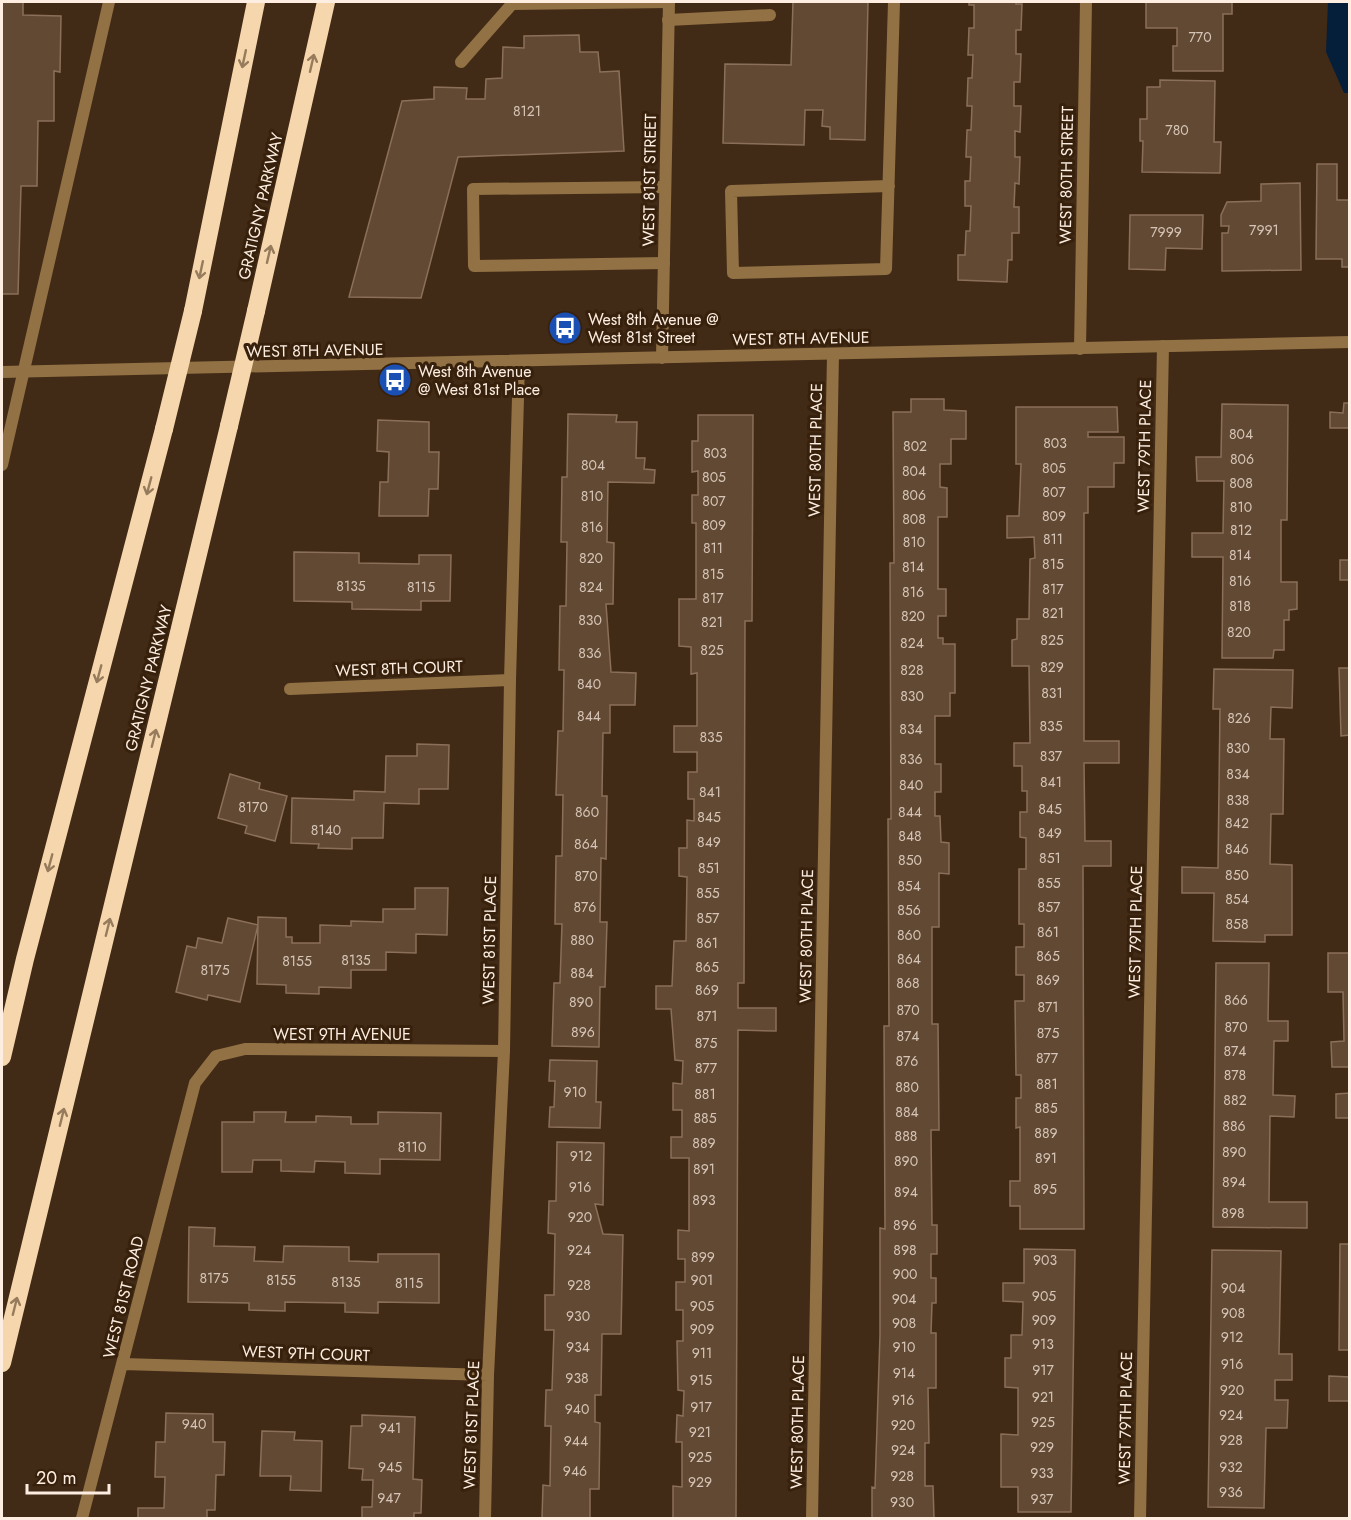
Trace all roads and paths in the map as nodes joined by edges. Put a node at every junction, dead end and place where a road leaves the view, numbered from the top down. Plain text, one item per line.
1 (109, 2) edge
2 (256, 2) edge
3 (326, 2) edge
4 (669, 2) edge
5 (894, 2) edge
6 (1086, 2) edge
7 (770, 15) dead end
8 (668, 20) junction
9 (461, 62) dead end
10 (889, 186) junction
11 (665, 187) junction
12 (664, 263) junction
13 (1350, 342) edge
14 (1162, 346) junction
15 (1080, 348) junction
16 (833, 354) junction
17 (662, 358) junction
18 (519, 362) junction
19 (2, 372) edge
20 (23, 372) junction
21 (2, 465) edge
22 (510, 680) junction
23 (290, 689) dead end
24 (504, 1051) junction
25 (2, 1057) edge
26 (195, 1083) joint
27 (2, 1363) edge
28 (123, 1364) junction
29 (488, 1375) junction
30 (82, 1518) edge
31 (485, 1518) edge
32 (812, 1518) edge
33 (1140, 1518) edge

1 - 20 street
2 -> 25 highway, bridge
27 -> 3 highway, GRATIGNY PARKWAY, bridge
4 - 8 street, WEST 81ST STREET
4 - 9 street
5 - 10 street
6 - 15 street, WEST 80TH STREET
7 - 8 street
8 - 11 street, WEST 81ST STREET
10 - 10 street
11 - 12 street, WEST 81ST STREET
11 - 12 street
12 - 17 street, WEST 81ST STREET
13 - 14 street, WEST 8TH AVENUE
14 - 15 street, WEST 8TH AVENUE
14 - 33 street, WEST 79TH PLACE
15 - 16 street, WEST 8TH AVENUE
16 - 17 street, WEST 8TH AVENUE
16 - 32 street, WEST 80TH PLACE
17 - 18 street, WEST 8TH AVENUE
18 - 20 street, WEST 8TH AVENUE
18 - 22 street, WEST 81ST PLACE
19 - 20 street, WEST 8TH AVENUE
20 - 21 street
22 - 23 street, WEST 8TH COURT
22 - 24 street, WEST 81ST PLACE
24 - 26 street, WEST 9TH AVENUE
24 - 29 street, WEST 81ST PLACE
26 - 28 street, WEST 81ST ROAD
28 - 29 street, WEST 9TH COURT
28 - 30 street, WEST 81ST ROAD
29 - 31 street, WEST 81ST PLACE

